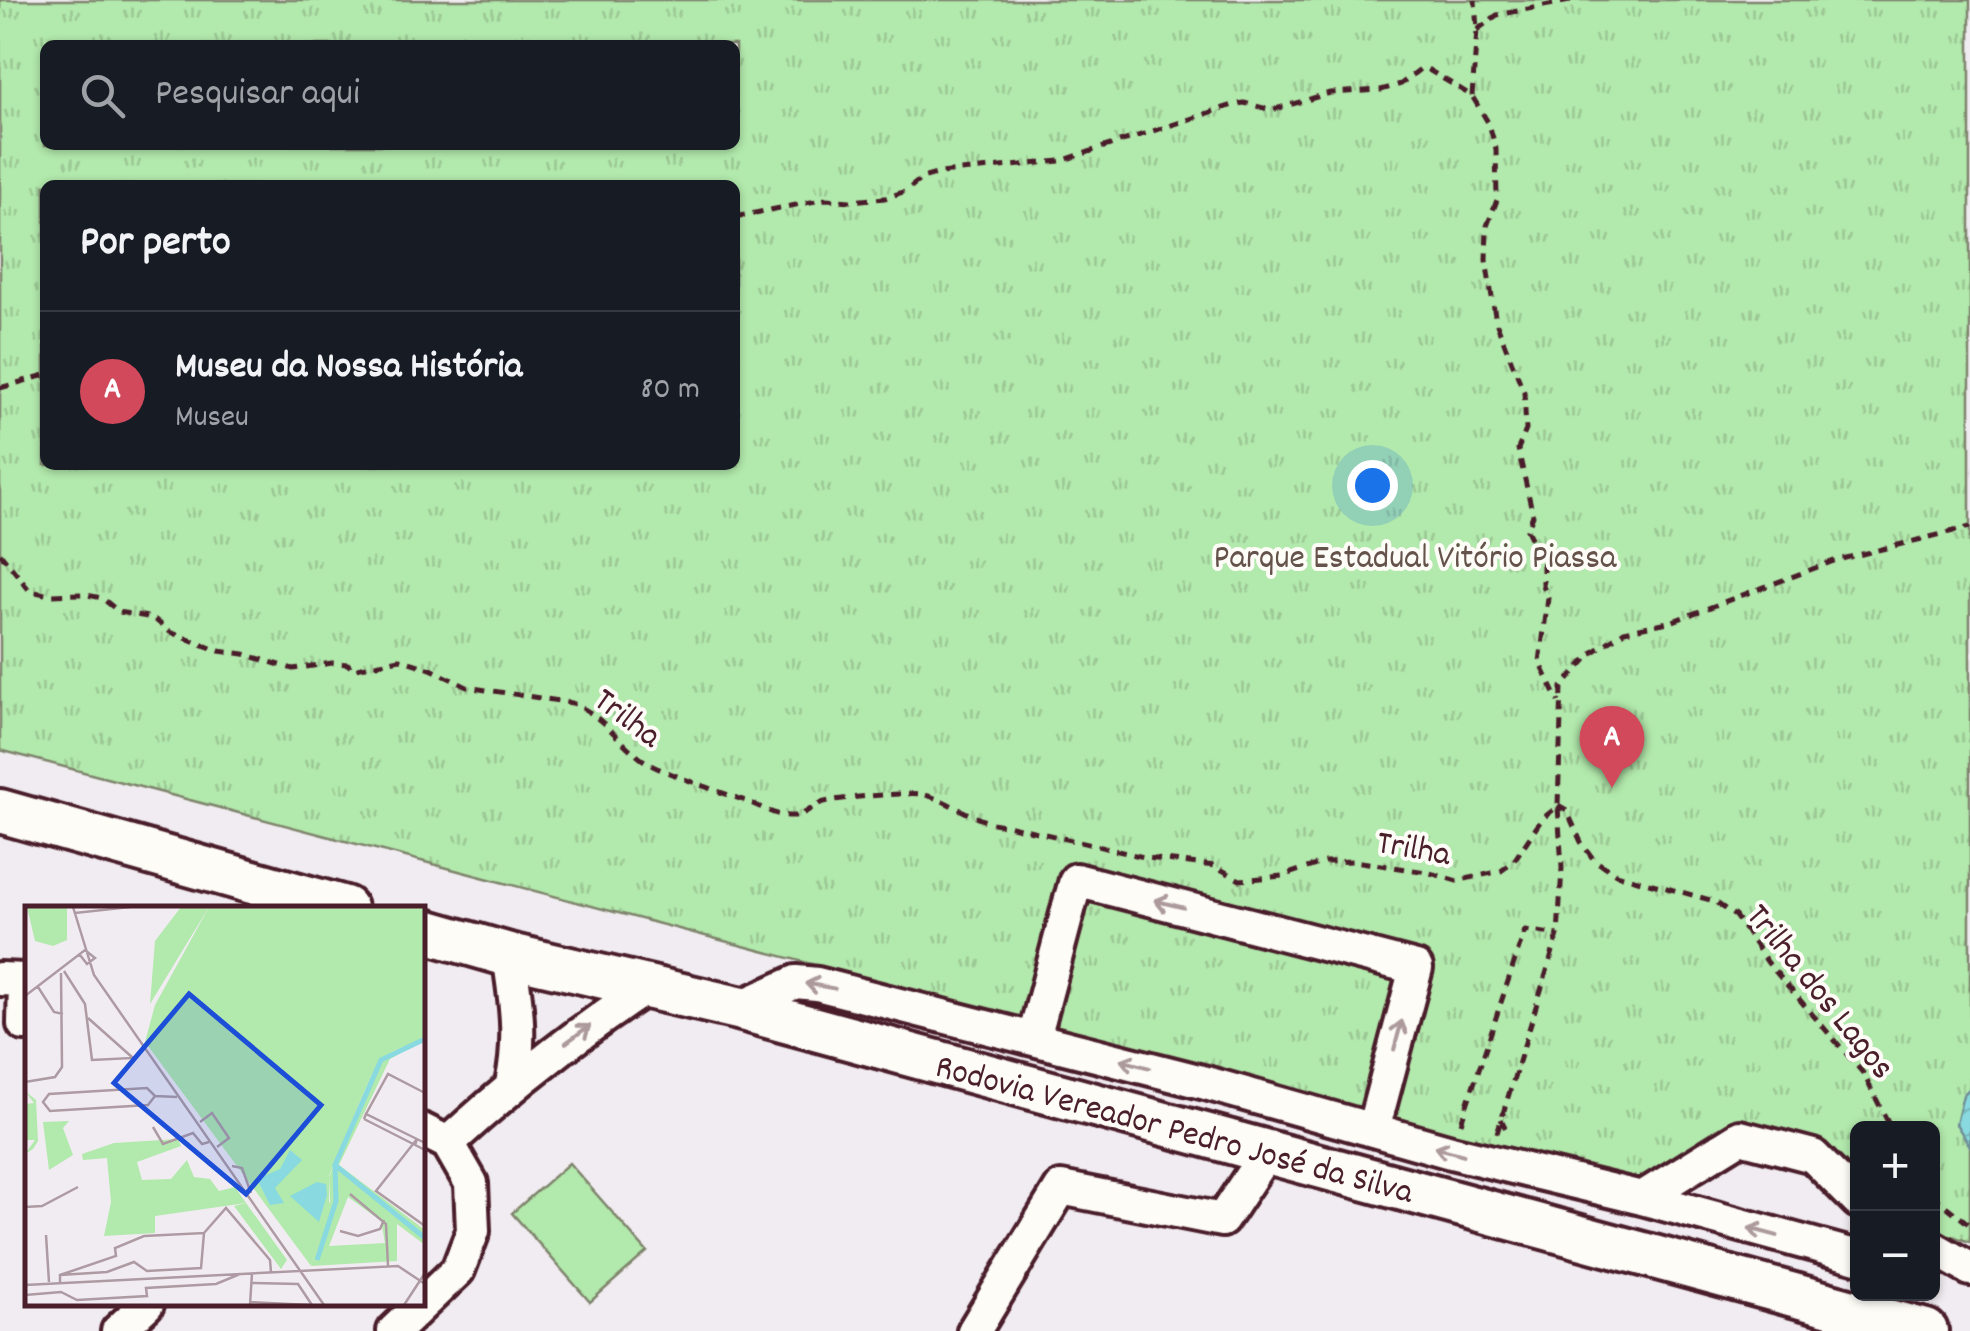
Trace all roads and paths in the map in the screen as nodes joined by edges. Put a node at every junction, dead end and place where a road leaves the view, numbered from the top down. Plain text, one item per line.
1 (1475, 0) edge
2 (1574, 0) edge
3 (1477, 30) junction
4 (1472, 96) junction
5 (740, 216) edge
6 (40, 376) edge
7 (0, 388) edge
8 (1970, 527) edge
9 (0, 553) edge
10 (1561, 704) junction
11 (1558, 806) junction
12 (0, 811) edge
13 (338, 906) edge
14 (425, 931) edge
15 (1558, 934) junction
16 (508, 955) junction
17 (0, 978) edge
18 (647, 987) junction
19 (738, 1008) junction
20 (24, 1024) dead end
21 (1034, 1038) junction
22 (512, 1084) junction
23 (1888, 1121) edge
24 (1373, 1130) junction
25 (435, 1136) edge
26 (1267, 1152) junction
27 (1451, 1152) junction
28 (1488, 1161) junction
29 (1850, 1193) edge
30 (1642, 1198) junction
31 (1940, 1202) edge
32 (1970, 1226) edge
33 (1940, 1252) edge
34 (1850, 1254) edge
35 (1970, 1269) edge
36 (1940, 1276) edge
37 (1970, 1283) edge
38 (425, 1301) edge
39 (144, 1306) edge
40 (420, 1306) edge
41 (118, 1331) edge
42 (394, 1331) edge
43 (974, 1331) edge
44 (1926, 1331) edge

1 - 3 path
2 - 3 path
3 - 4 path
4 - 5 path
4 - 10 path
6 - 7 path
8 - 10 path
9 - 11 path, Trilha
10 - 11 path
11 - 15 path
11 - 23 path, Trilha dos Lagos
12 - 13 main road
14 - 16 main road, Rodovia Vereador Pedro José da Silva
15 - 27 path
15 - 28 path
16 - 18 main road, Rodovia Vereador Pedro José da Silva
16 - 22 lane
17 - 20 lane
18 - 19 main road, Rodovia Vereador Pedro José da Silva
22 -> 18 lane
21 -> 19 lane
19 - 26 main road, Rodovia Vereador Pedro José da Silva
24 -> 21 lane
24 -> 21 lane
22 - 25 lane
27 -> 24 lane
25 - 38 lane
26 - 43 lane
26 - 44 main road, Rodovia Vereador Pedro José da Silva
27 - 28 lane
28 - 30 lane
29 - 30 lane
34 -> 30 lane
31 - 32 path
33 - 35 lane
36 - 37 lane
39 - 41 lane
40 - 42 lane

